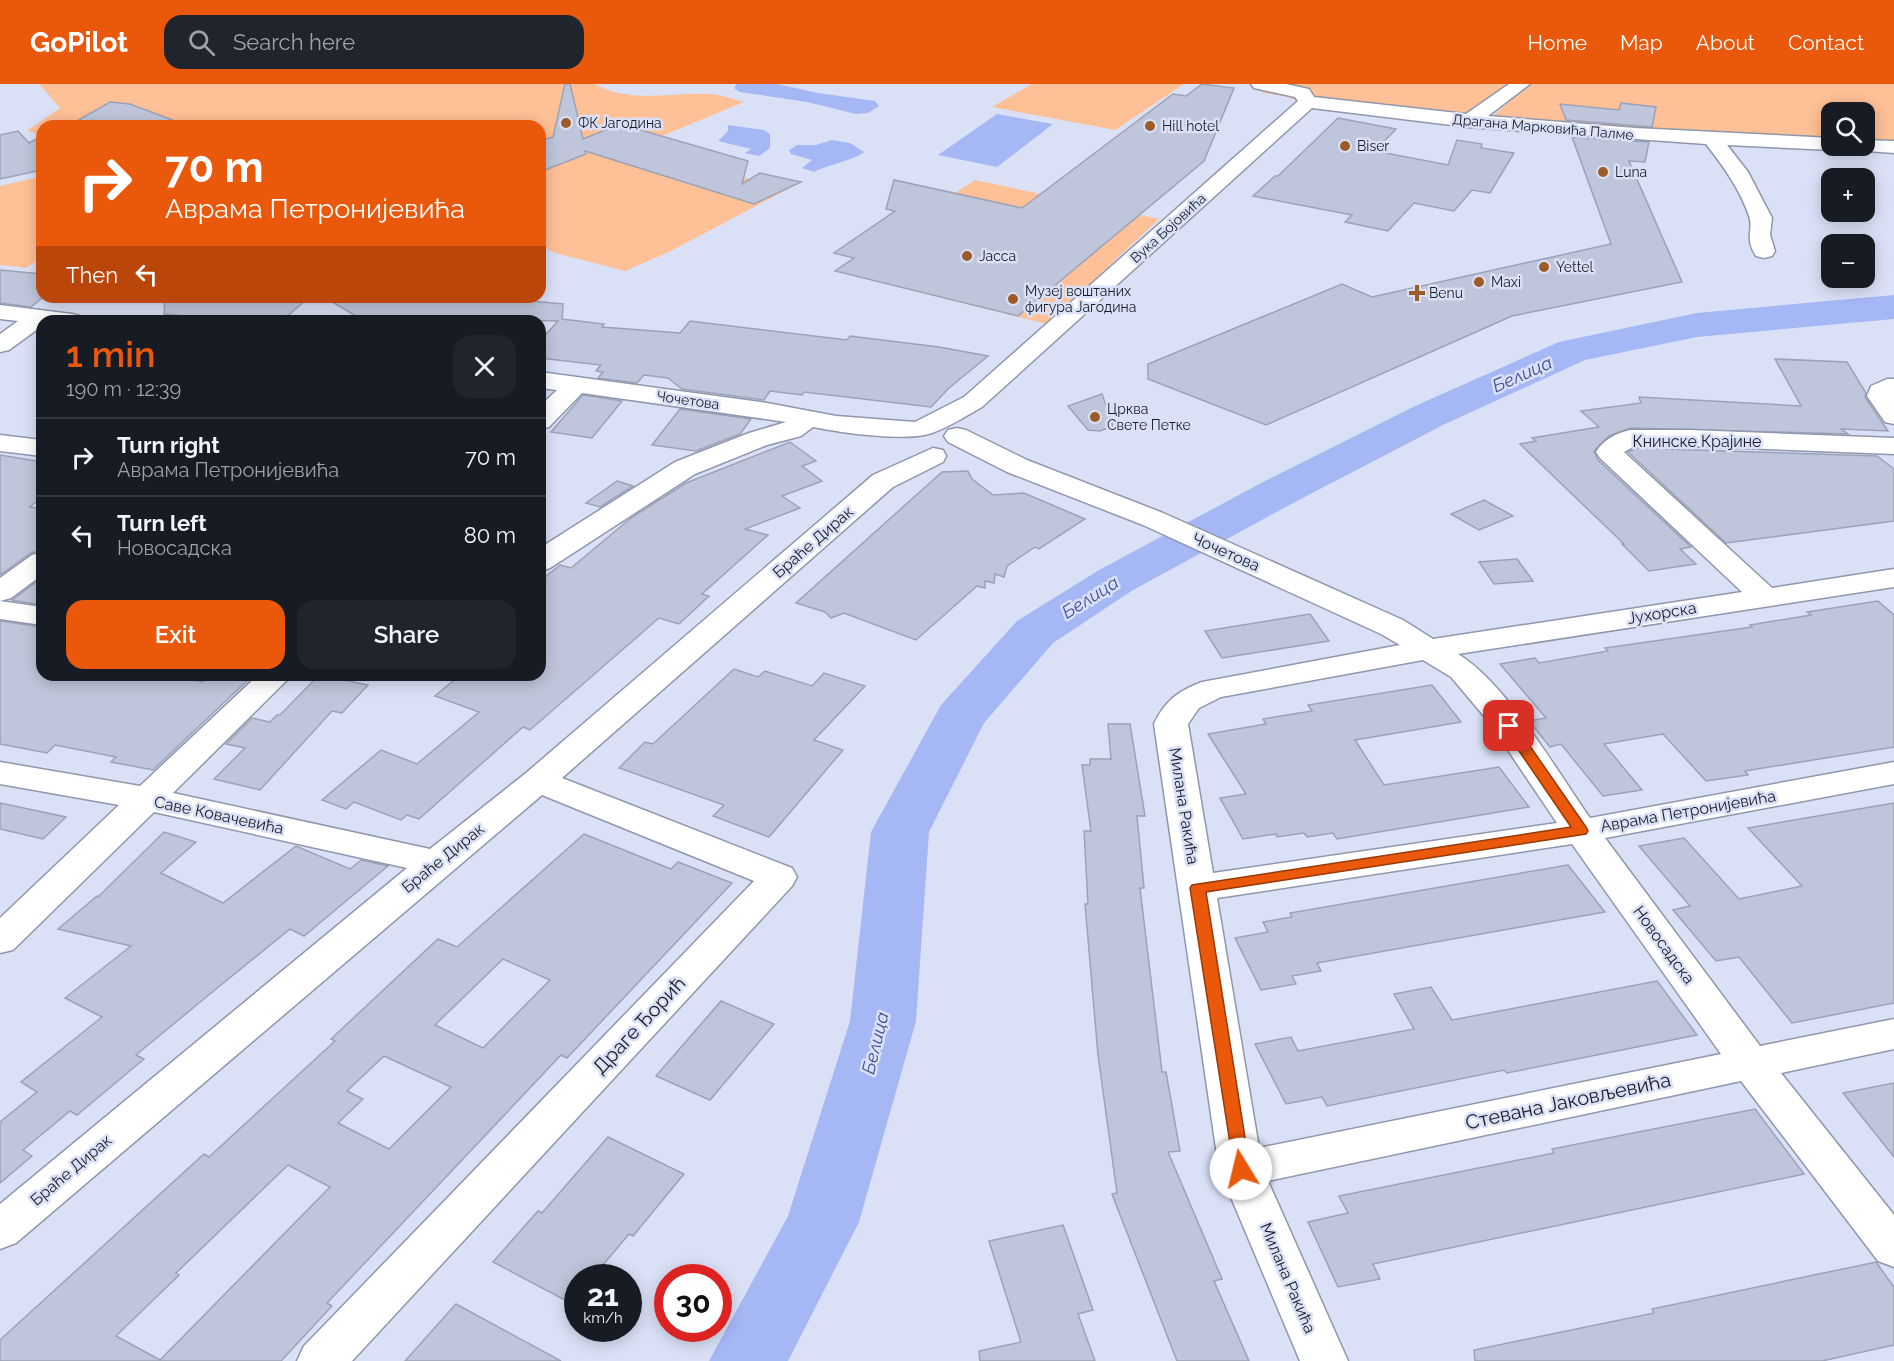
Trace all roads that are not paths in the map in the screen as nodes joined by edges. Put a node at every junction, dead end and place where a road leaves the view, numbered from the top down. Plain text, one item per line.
1 (1260, 84) edge
2 (1521, 84) edge
3 (1291, 87) edge
4 (1308, 102) junction
5 (1468, 121) junction
6 (1713, 140) junction
7 (1821, 144) edge
8 (1875, 146) edge
9 (1894, 147) edge
10 (1764, 251) dead end
11 (0, 312) edge
12 (36, 317) edge
13 (36, 319) edge
14 (0, 345) edge
15 (546, 381) edge
16 (578, 384) junction
17 (1894, 387) edge
18 (973, 402) junction
19 (546, 416) edge
20 (1894, 416) edge
21 (808, 418) junction
22 (910, 438) junction
23 (0, 443) edge
24 (946, 445) junction
25 (1894, 446) edge
26 (36, 447) edge
27 (883, 481) junction
28 (546, 557) edge
29 (36, 565) edge
30 (1894, 578) edge
31 (0, 592) edge
32 (1764, 597) junction
33 (0, 610) edge
34 (36, 615) edge
35 (1430, 650) junction
36 (270, 681) edge
37 (0, 773) edge
38 (1894, 773) edge
39 (538, 781) junction
40 (148, 799) junction
41 (1581, 831) junction
42 (436, 863) junction
43 (1198, 888) junction
44 (0, 940) edge
45 (1894, 1034) edge
46 (1749, 1062) junction
47 (1241, 1169) junction
48 (0, 1230) edge
49 (1894, 1248) edge
50 (321, 1361) edge
51 (1324, 1361) edge

1 - 3 street, Драгана Марковића Палме
2 - 5 street
3 - 4 street, Драгана Марковића Палме
4 - 5 street, Драгана Марковића Палме
4 - 18 street, Вука Бојовића
5 - 6 street, Драгана Марковића Палме
6 - 7 street, Драгана Марковића Палме
6 - 10 street
8 - 9 street
11 - 12 street
13 - 14 street
15 - 16 street, Чочетова
16 - 19 street
16 - 21 street, Чочетова
17 - 20 street
18 - 22 street, Вука Бојовића
18 - 24 street, Вука Бојовића
21 - 22 street, Чочетова
21 - 28 street
22 - 24 street, Чочетова
22 - 27 street, Браће Дирак
23 - 26 street
24 - 27 street, Браће Дирак
24 - 35 street, Чочетова
25 - 32 street, Книнске Крајине
27 - 39 street, Браће Дирак
29 - 31 street
30 - 32 street, Јухорска
32 - 35 street, Јухорска
33 - 34 street
35 - 41 street, Новосадска
35 - 43 street, Милана Ракића
36 - 40 street
37 - 40 street, Саве Ковачевића
38 - 41 street, Аврама Петронијевића
39 - 42 street, Браће Дирак
39 - 50 street, Драге Ђорић
40 - 42 street, Саве Ковачевића
40 - 44 street
41 - 43 street, Аврама Петронијевића
41 - 46 street, Новосадска
42 - 48 street, Браће Дирак
43 - 47 street, Милана Ракића
45 - 46 street, Стевана Јаковљевића
46 - 47 street, Стевана Јаковљевића
46 - 49 street, Новосадска
47 - 51 street, Милана Ракића

